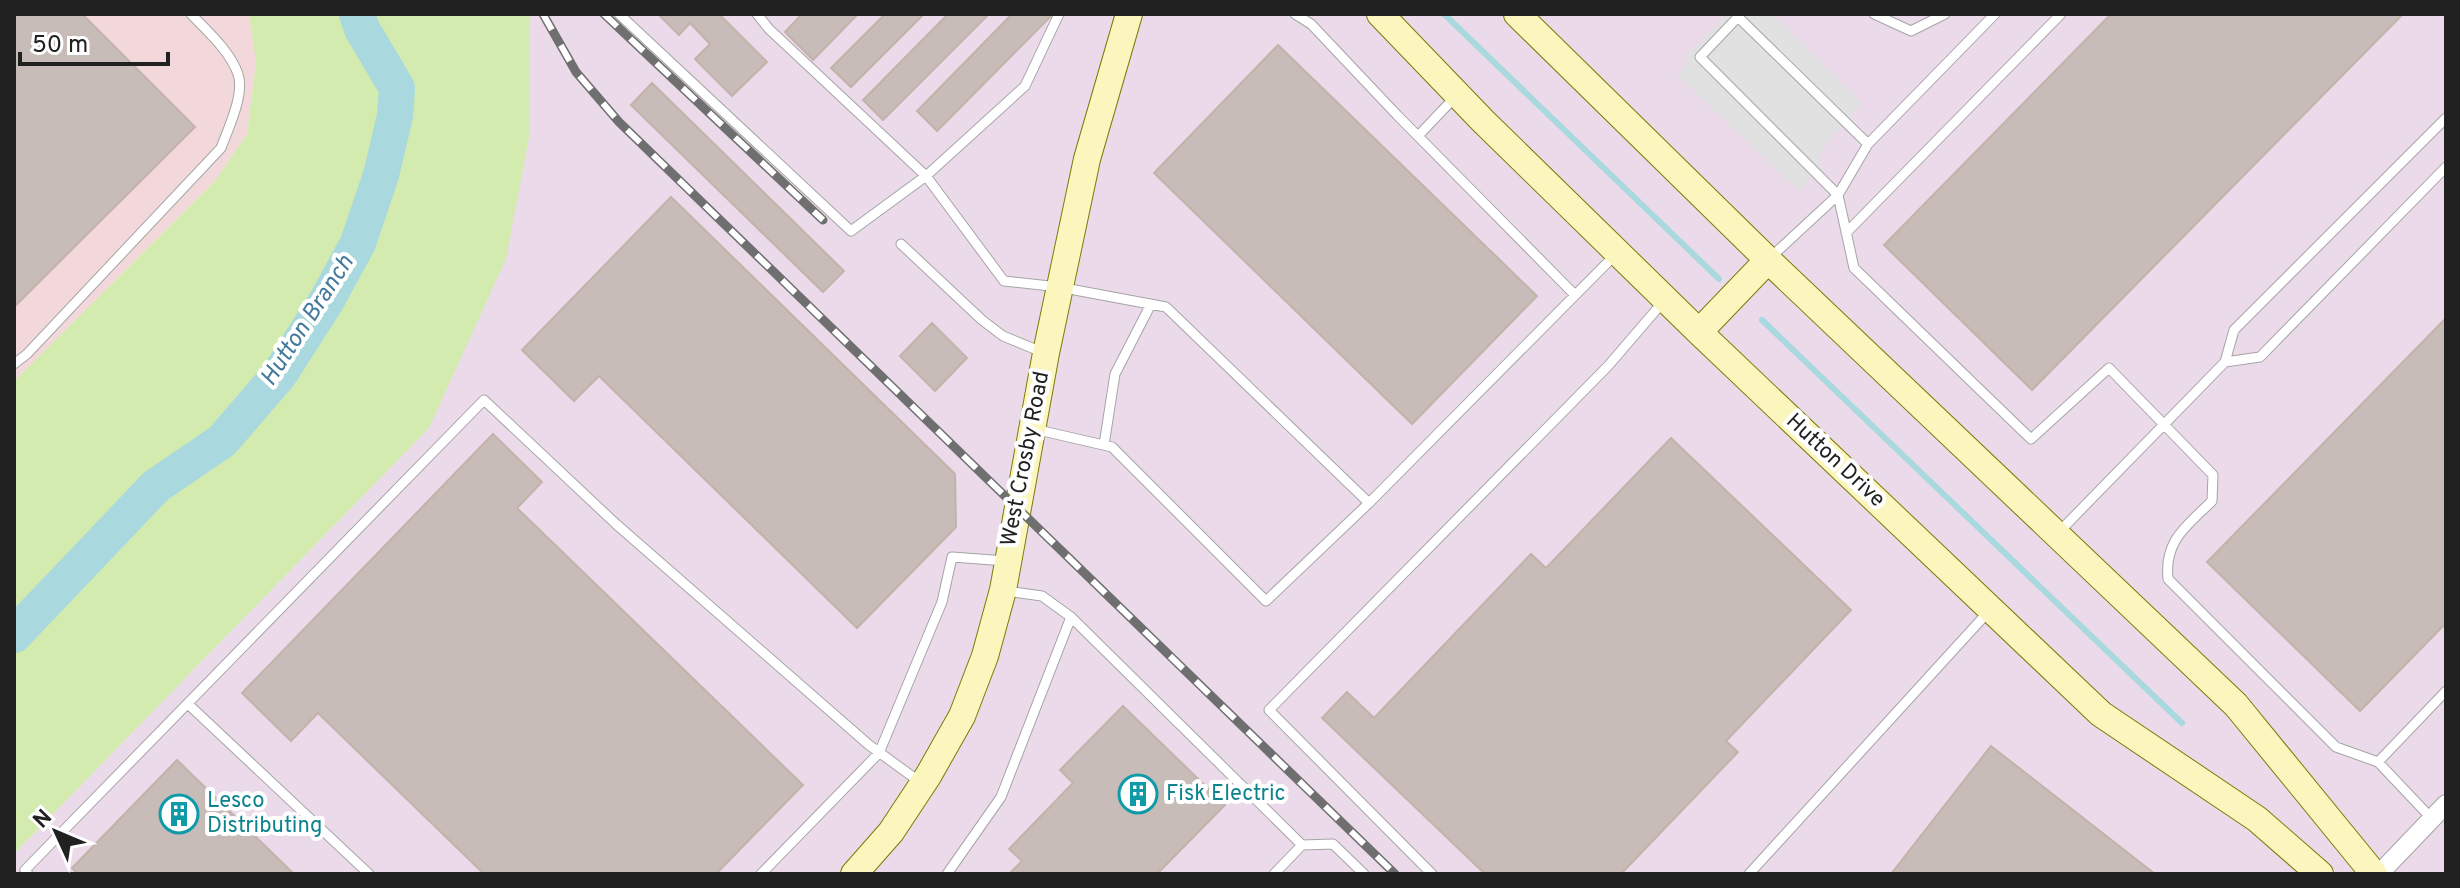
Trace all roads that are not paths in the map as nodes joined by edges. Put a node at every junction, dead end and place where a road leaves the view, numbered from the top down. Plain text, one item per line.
1 (191, 14) edge
2 (619, 14) edge
3 (757, 14) edge
4 (1059, 14) edge
5 (1129, 14) edge
6 (1295, 14) edge
7 (1380, 14) edge
8 (1517, 14) edge
9 (1874, 14) edge
10 (1945, 14) edge
11 (1995, 14) edge
12 (2061, 14) edge
13 (1458, 95) junction
14 (2446, 118) edge
15 (1418, 136) junction
16 (1868, 144) junction
17 (2446, 167) edge
18 (926, 176) junction
19 (1838, 195) junction
20 (1846, 233) junction
21 (901, 244) dead end
22 (1617, 252) junction
23 (1768, 260) junction
24 (1059, 287) junction
25 (1575, 295) junction
26 (1665, 299) junction
27 (1151, 304) junction
28 (1699, 332) junction
29 (1046, 353) junction
30 (2225, 362) junction
31 (14, 364) edge
32 (2165, 425) junction
33 (1031, 428) junction
34 (1104, 445) junction
35 (1369, 503) junction
36 (2058, 533) junction
37 (1007, 562) junction
38 (1003, 590) junction
39 (1991, 609) junction
40 (1071, 617) junction
41 (2446, 691) edge
42 (188, 704) junction
43 (879, 753) junction
44 (2378, 762) junction
45 (923, 784) junction
46 (2446, 804) edge
47 (2433, 820) junction
48 (1302, 845) junction
49 (28, 874) edge
50 (369, 874) edge
51 (761, 874) edge
52 (854, 874) edge
53 (947, 874) edge
54 (1274, 874) edge
55 (1364, 874) edge
56 (1432, 874) edge
57 (1749, 874) edge
58 (2320, 874) edge
59 (2377, 874) edge

1 - 31 lane
2 - 18 lane
3 - 18 lane
4 - 18 lane
5 - 24 street, West Crosby Road
6 - 15 lane
7 - 13 street, Hutton Drive
8 - 23 street
9 - 10 lane
11 - 16 lane
12 - 20 lane
13 - 15 lane
13 - 22 street, Hutton Drive
14 - 30 lane
15 - 25 lane
16 - 19 lane
16 - 19 lane
17 - 30 lane
18 - 24 lane
19 - 20 lane
19 - 23 lane
20 - 32 lane
21 - 29 lane
22 - 25 lane
22 - 26 street, Hutton Drive
23 - 28 street
23 - 36 street
24 - 27 lane
24 - 29 street, West Crosby Road
25 - 35 lane
26 - 28 street, Hutton Drive
26 - 56 lane
27 - 34 lane
27 - 35 lane
28 - 39 street, Hutton Drive
29 - 33 street, West Crosby Road
30 - 32 lane
32 - 36 lane
32 - 44 lane
33 - 34 lane
33 - 37 street, West Crosby Road
34 - 35 lane
36 - 59 street
37 - 38 street, West Crosby Road
37 - 43 lane
38 - 40 lane
38 - 45 street, West Crosby Road
39 - 57 lane
39 - 58 street, Hutton Drive
40 - 48 lane
40 - 53 lane
41 - 44 lane
42 - 43 lane
42 - 49 lane
42 - 50 lane
43 - 45 lane
43 - 51 lane
44 - 47 lane
45 - 52 street, West Crosby Road
46 - 47 street
47 - 59 street
48 - 54 lane
48 - 55 lane

